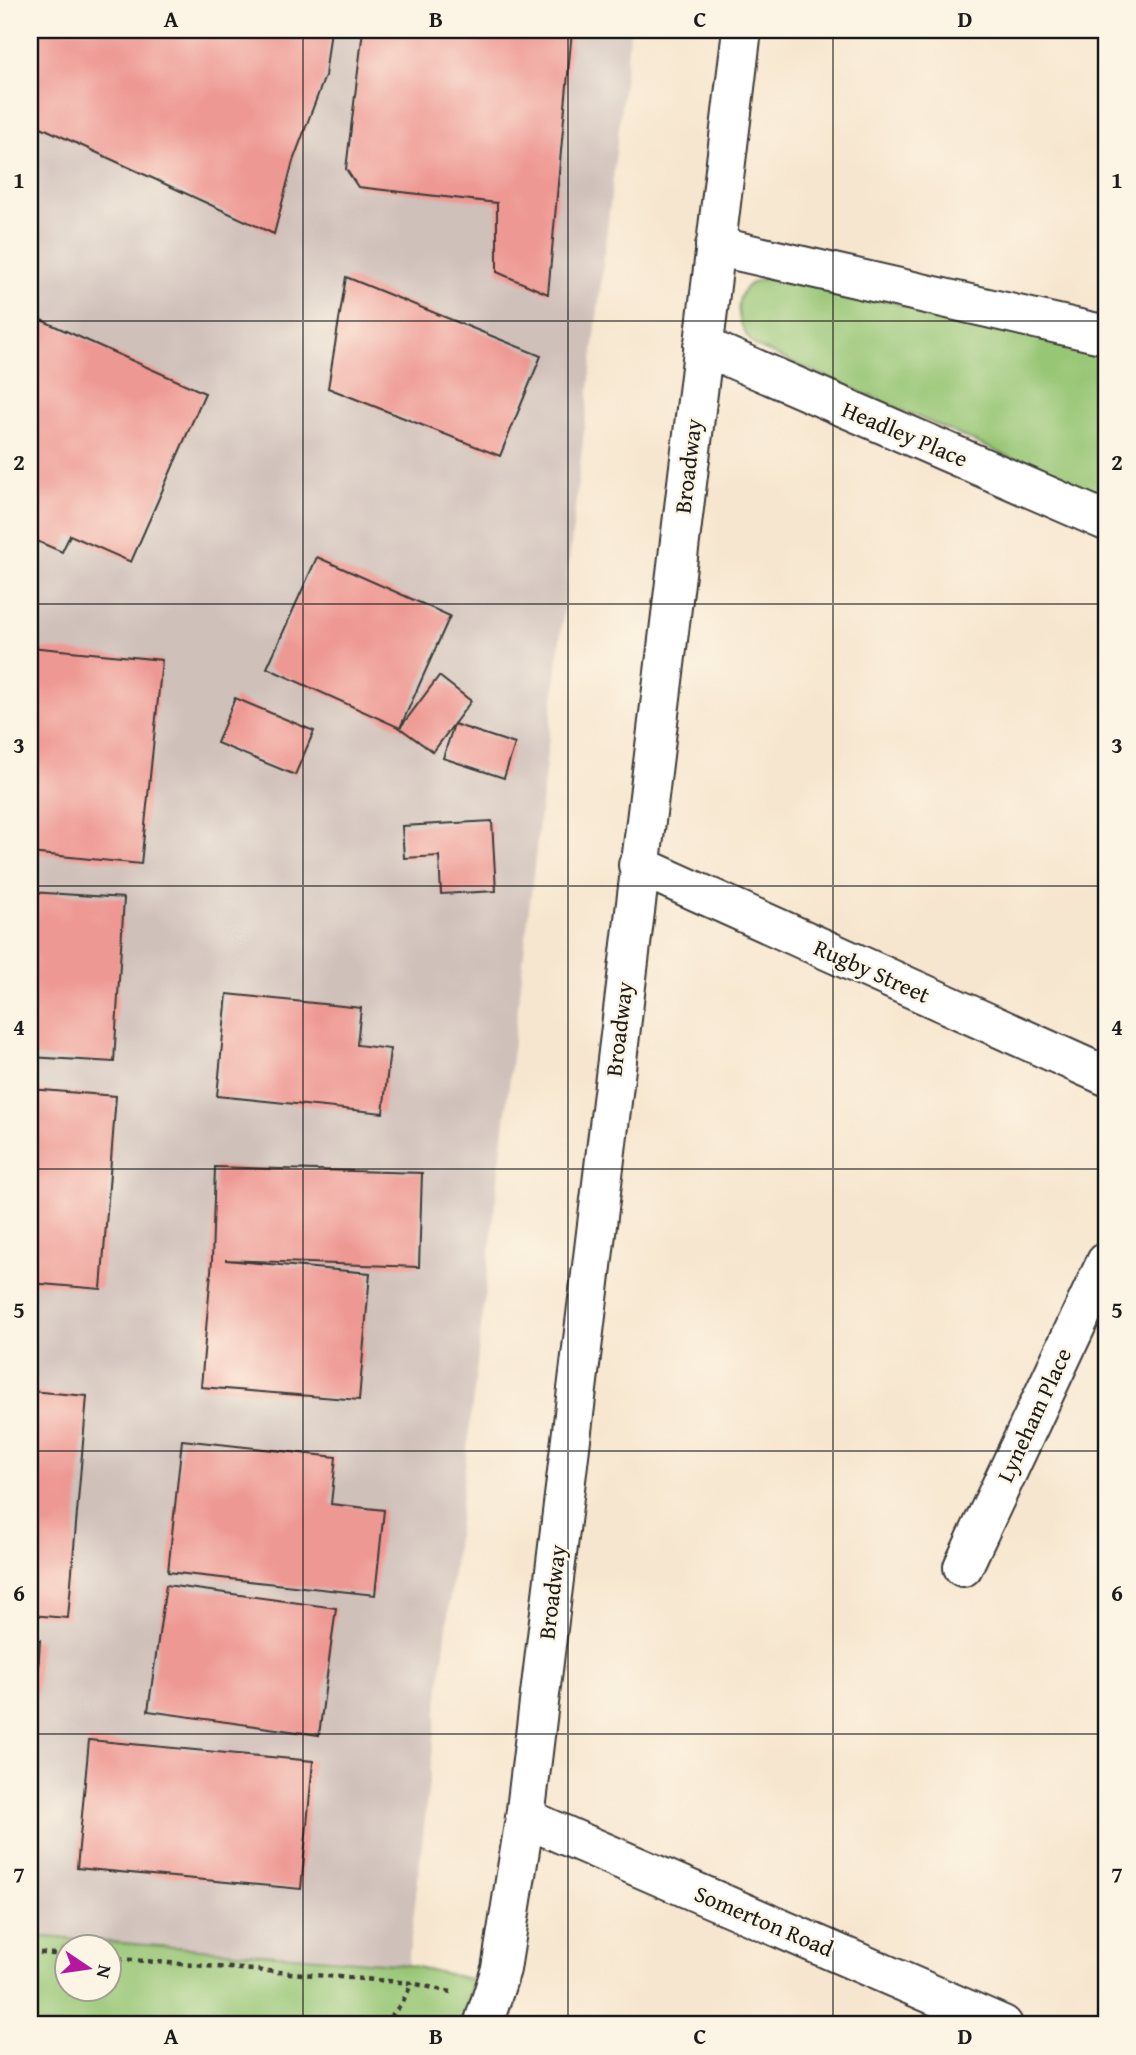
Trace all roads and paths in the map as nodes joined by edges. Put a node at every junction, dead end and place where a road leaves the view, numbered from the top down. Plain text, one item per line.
1 (742, 30) edge
2 (715, 246) junction
3 (1106, 335) edge
4 (704, 346) junction
5 (1106, 521) edge
6 (638, 865) junction
7 (1106, 1076) edge
8 (1106, 1262) edge
9 (962, 1567) dead end
10 (525, 1818) junction
11 (30, 1952) edge
12 (52, 1954) edge
13 (122, 1959) edge
14 (412, 1983) junction
15 (487, 2014) edge
16 (384, 2025) edge
17 (1003, 2025) edge

1 - 2 street, Broadway
2 - 3 street
2 - 4 street, Broadway
4 - 5 street, Headley Place
4 - 6 street, Broadway
6 - 7 street, Rugby Street
6 - 10 street, Broadway
8 - 9 street, Lyneham Place
10 - 15 street, Broadway
10 - 17 street, Somerton Road
11 - 12 path
13 - 14 path
14 - 15 path
14 - 16 path

